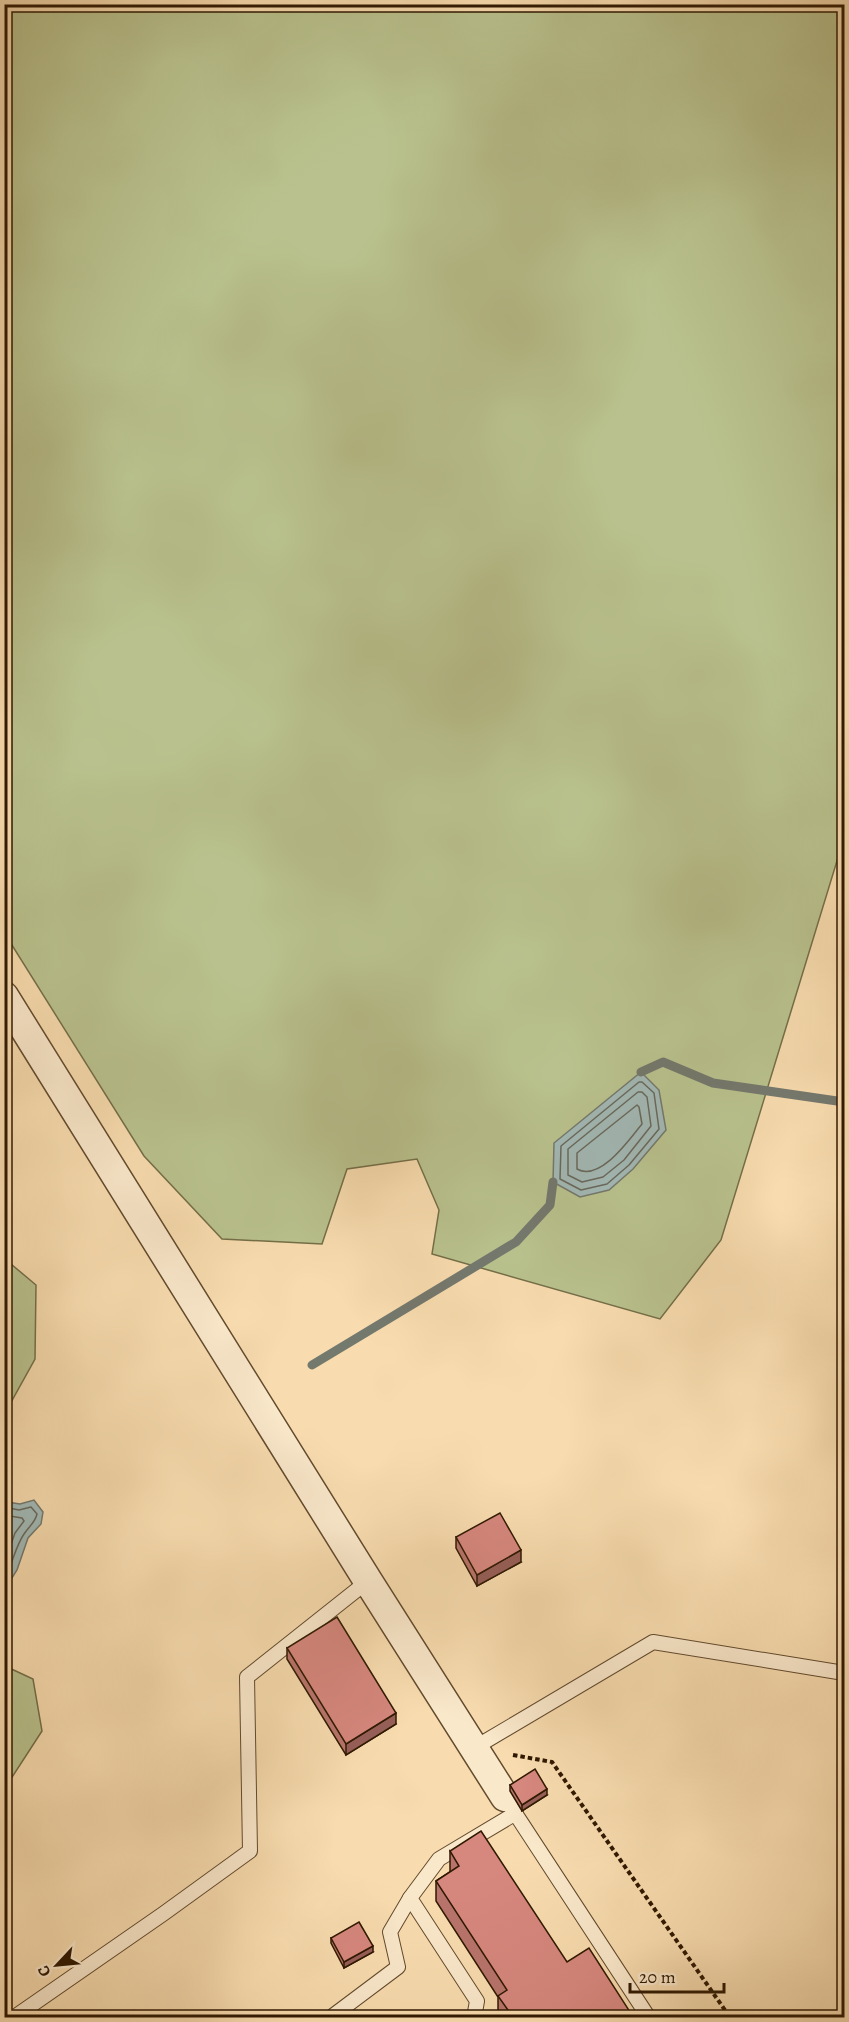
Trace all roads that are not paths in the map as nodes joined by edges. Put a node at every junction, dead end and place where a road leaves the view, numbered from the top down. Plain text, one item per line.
1 (4, 996) edge
2 (368, 1581) junction
3 (844, 1673) edge
4 (474, 1748) junction
5 (511, 1805) junction
6 (410, 1898) junction
7 (13, 2018) edge
8 (330, 2018) edge
9 (474, 2018) edge
10 (650, 2018) edge

1 - 2 street
2 - 4 street
2 - 7 lane
3 - 4 lane
4 - 5 street
5 - 6 lane
5 - 10 lane
6 - 8 lane
6 - 9 lane

